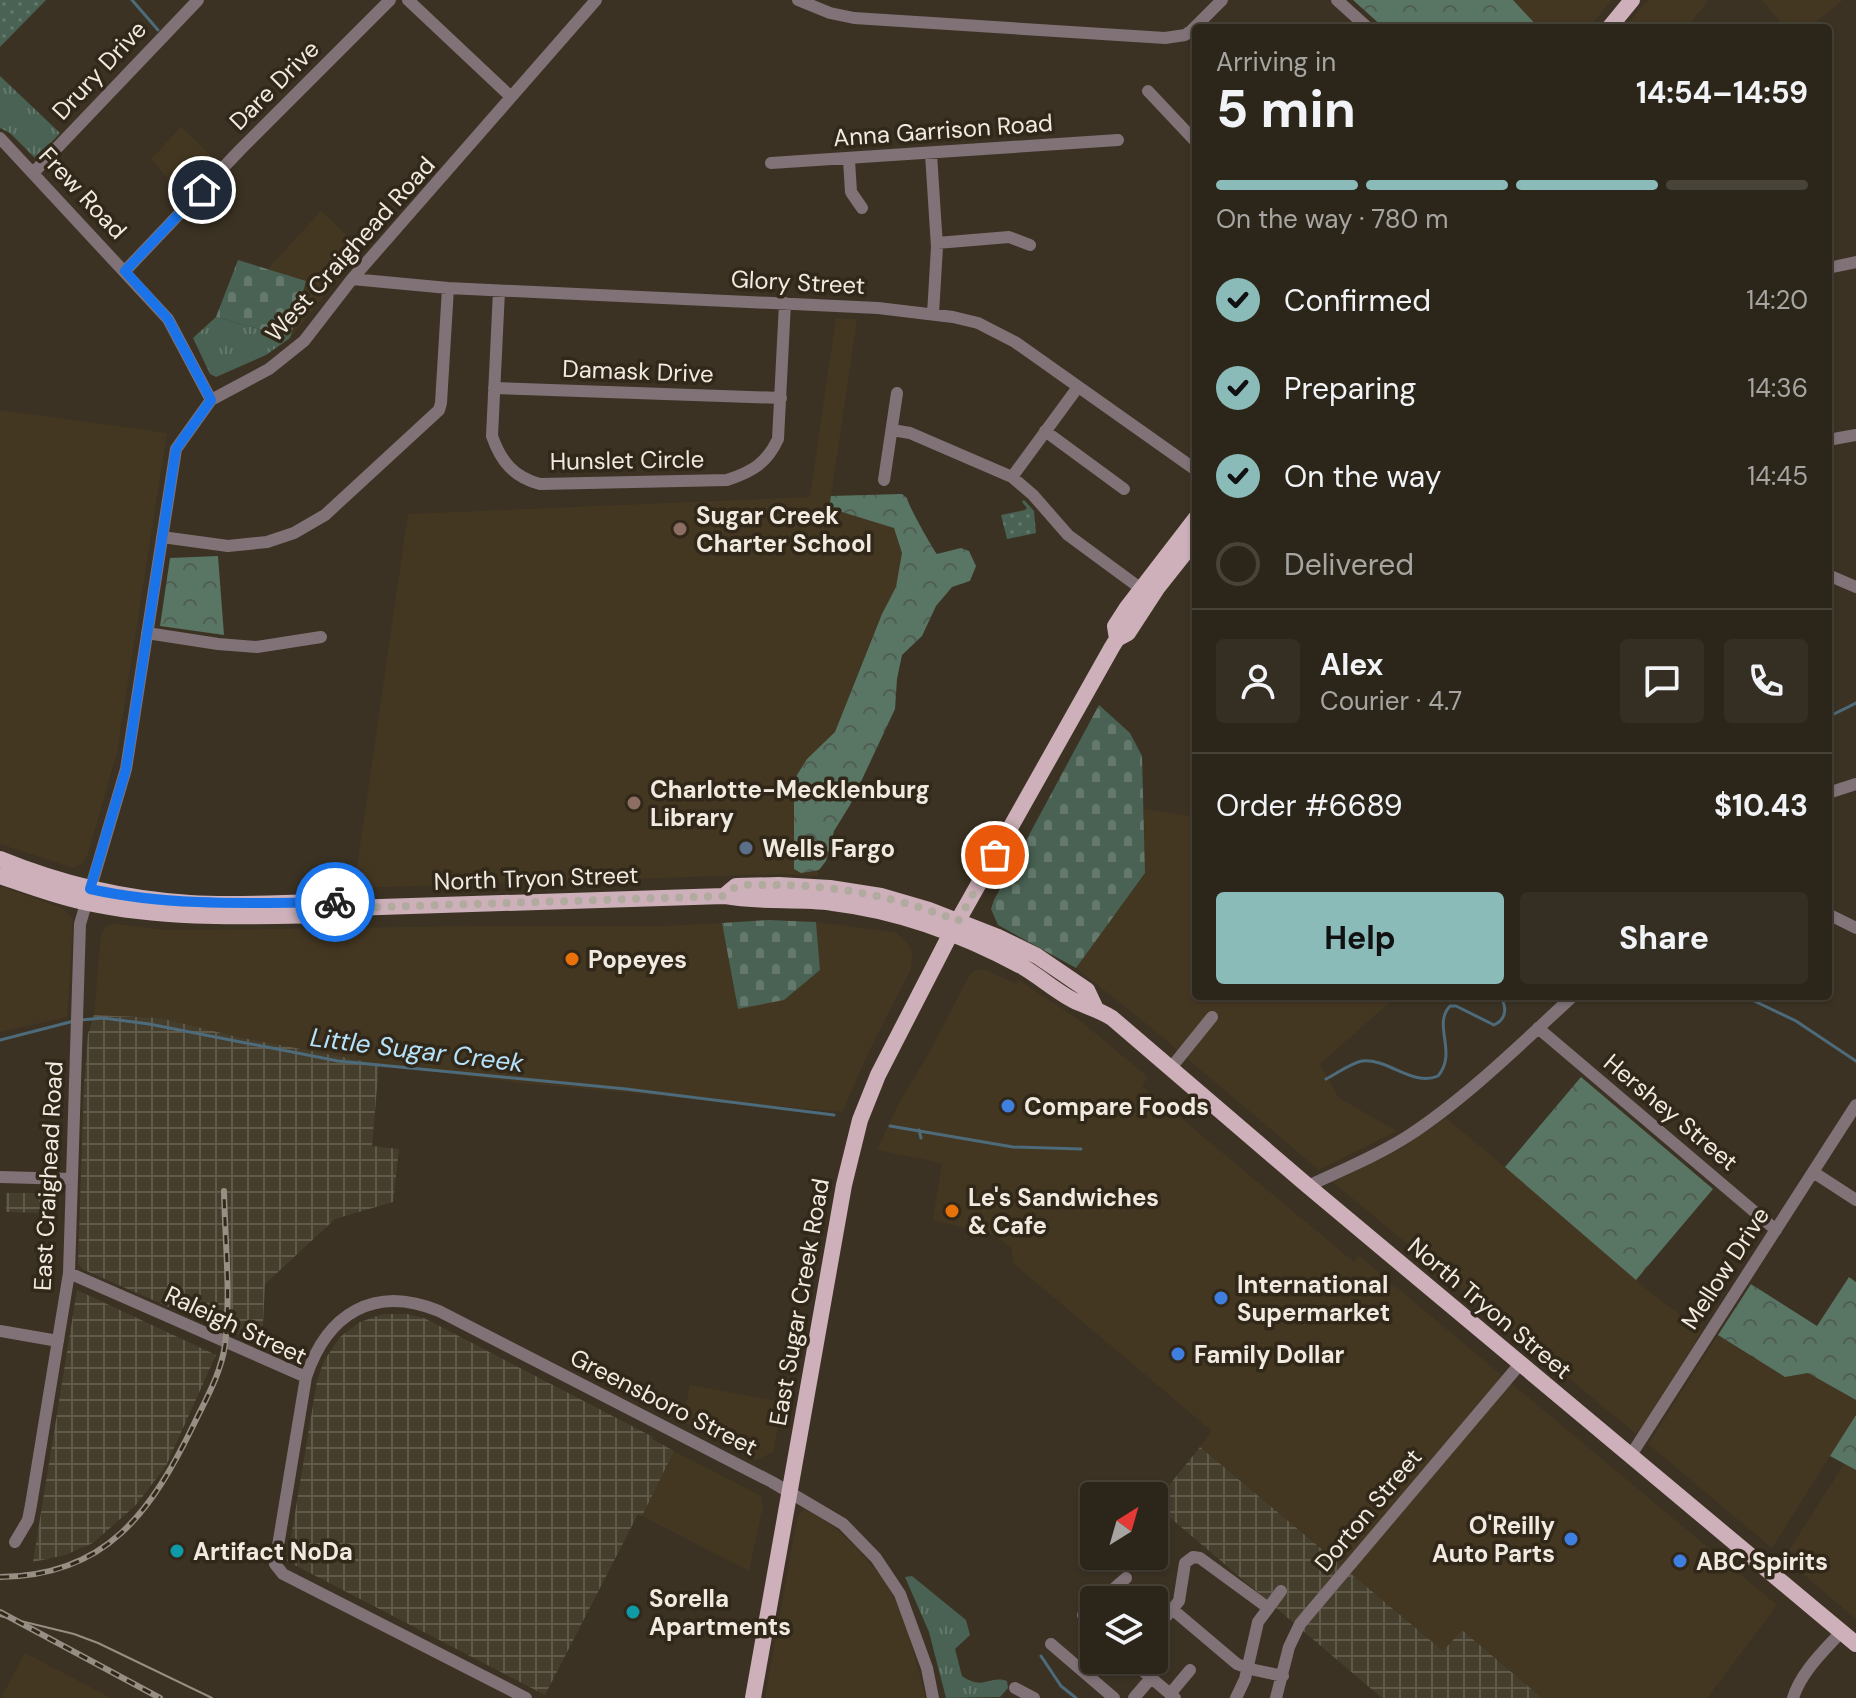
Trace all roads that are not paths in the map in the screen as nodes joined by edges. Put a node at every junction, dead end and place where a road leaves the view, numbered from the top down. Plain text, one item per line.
1 (198, 0) edge
2 (390, 0) edge
3 (408, 0) edge
4 (596, 0) edge
5 (798, 0) edge
6 (1222, 0) edge
7 (1337, 0) edge
8 (1632, 0) edge
9 (1198, 24) edge
10 (1364, 24) edge
11 (1612, 24) edge
12 (1192, 30) edge
13 (1148, 91) dead end
14 (511, 97) junction
15 (0, 138) edge
16 (1192, 138) edge
17 (1118, 140) dead end
18 (931, 154) junction
19 (849, 160) junction
20 (771, 163) dead end
21 (34, 172) junction
22 (862, 208) dead end
23 (937, 243) junction
24 (1030, 245) dead end
25 (1856, 262) edge
26 (1832, 267) edge
27 (125, 271) junction
28 (352, 279) junction
29 (448, 288) junction
30 (499, 291) junction
31 (785, 303) junction
32 (933, 314) junction
33 (1078, 387) junction
34 (494, 388) junction
35 (897, 393) dead end
36 (781, 398) junction
37 (211, 400) junction
38 (892, 430) junction
39 (1045, 431) junction
40 (1856, 435) edge
41 (1832, 439) edge
42 (1192, 467) edge
43 (1012, 477) junction
44 (884, 480) dead end
45 (1124, 489) dead end
46 (1192, 523) edge
47 (162, 537) junction
48 (1192, 549) edge
49 (1832, 577) edge
50 (1856, 587) edge
51 (1140, 588) junction
52 (147, 633) junction
53 (321, 637) dead end
54 (1117, 639) junction
55 (1856, 784) edge
56 (1832, 792) edge
57 (0, 859) edge
58 (0, 876) edge
59 (88, 896) junction
60 (1832, 916) edge
61 (955, 927) junction
62 (1856, 928) edge
63 (1569, 1000) edge
64 (1212, 1017) dead end
65 (1538, 1028) junction
66 (1170, 1069) junction
67 (1856, 1105) edge
68 (1813, 1172) junction
69 (0, 1177) edge
70 (72, 1179) junction
71 (1308, 1186) junction
72 (1856, 1200) edge
73 (1776, 1230) junction
74 (69, 1273) junction
75 (0, 1331) edge
76 (58, 1341) junction
77 (1520, 1364) junction
78 (306, 1377) junction
79 (1631, 1455) junction
80 (788, 1491) junction
81 (15, 1542) dead end
82 (1126, 1578) dead end
83 (1117, 1586) edge
84 (1281, 1591) dead end
85 (1267, 1607) junction
86 (1172, 1609) junction
87 (1168, 1614) edge
88 (1841, 1632) junction
89 (1051, 1644) dead end
90 (1856, 1644) edge
91 (1247, 1669) junction
92 (1190, 1670) dead end
93 (1146, 1674) edge
94 (1283, 1676) junction
95 (1151, 1678) junction
96 (1015, 1688) dead end
97 (1106, 1695) edge
98 (1172, 1696) edge
99 (526, 1698) edge
100 (753, 1698) edge
101 (933, 1698) edge
102 (1034, 1698) edge
103 (1134, 1698) edge
104 (1236, 1698) edge
105 (1276, 1698) edge
106 (1793, 1698) edge

1 - 21 street, Drury Drive
2 - 27 street, Dare Drive
3 - 14 street
4 - 14 street, West Craighead Road
5 - 12 street
6 - 9 street
7 - 10 street
8 - 11 main road
13 - 16 street
14 - 28 street, West Craighead Road
15 - 21 street, Frew Road
17 - 18 street, Anna Garrison Road
18 - 19 street, Anna Garrison Road
18 - 23 street
19 - 20 street, Anna Garrison Road
19 - 22 street
21 - 27 street, Frew Road
23 - 24 street
23 - 32 street
25 - 26 street
27 - 37 street, Frew Road
28 - 29 street, Glory Street
28 - 37 street, West Craighead Road
29 - 30 street, Glory Street
29 - 47 street
30 - 31 street, Glory Street
30 - 34 street, Hunslet Circle
31 - 32 street, Glory Street
31 - 36 street, Hunslet Circle
32 - 33 street, Glory Street
33 - 39 street
33 - 42 street, Glory Street
34 - 36 street, Damask Drive
34 - 36 street, Hunslet Circle
35 - 38 street
37 - 47 street, West Craighead Road
38 - 43 street
38 - 44 street
39 - 43 street
39 - 45 street
40 - 41 street
43 - 51 street
46 - 51 main road
47 - 52 street, West Craighead Road
48 - 54 main road
49 - 50 street
51 - 54 main road
52 - 53 street
52 - 59 street, West Craighead Road
54 - 61 main road, East Sugar Creek Road
55 - 56 street
57 - 59 main road, North Tryon Street
58 - 59 main road, North Tryon Street
59 - 61 main road, North Tryon Street
59 - 70 street, East Craighead Road
60 - 62 street
61 - 66 main road, North Tryon Street
61 - 80 main road, East Sugar Creek Road
63 - 65 street
64 - 66 street
65 - 71 street
65 - 73 street, Hershey Street
66 - 71 main road, North Tryon Street
67 - 68 street, Mellow Drive
68 - 72 street
68 - 73 street, Mellow Drive
69 - 70 street
70 - 74 street, East Craighead Road
71 - 77 main road, North Tryon Street
73 - 79 street, Mellow Drive
74 - 76 street, East Craighead Road
74 - 78 street, Raleigh Street
75 - 76 street
76 - 81 street, East Craighead Road
77 - 79 main road, North Tryon Street
77 - 94 street, Dorton Street
78 - 80 street, Greensboro Street
78 - 99 street, Raleigh Street
79 - 88 main road, North Tryon Street
80 - 100 main road, East Sugar Creek Road
80 - 101 street, Greensboro Street
82 - 83 street
84 - 85 street
85 - 86 street
85 - 91 street
86 - 87 street
86 - 91 street
88 - 90 main road, North Tryon Street
88 - 106 street
89 - 97 street
91 - 94 street
91 - 104 street
92 - 98 street
93 - 95 street
94 - 105 street, Dorton Street
95 - 98 street
95 - 103 street
96 - 102 street

